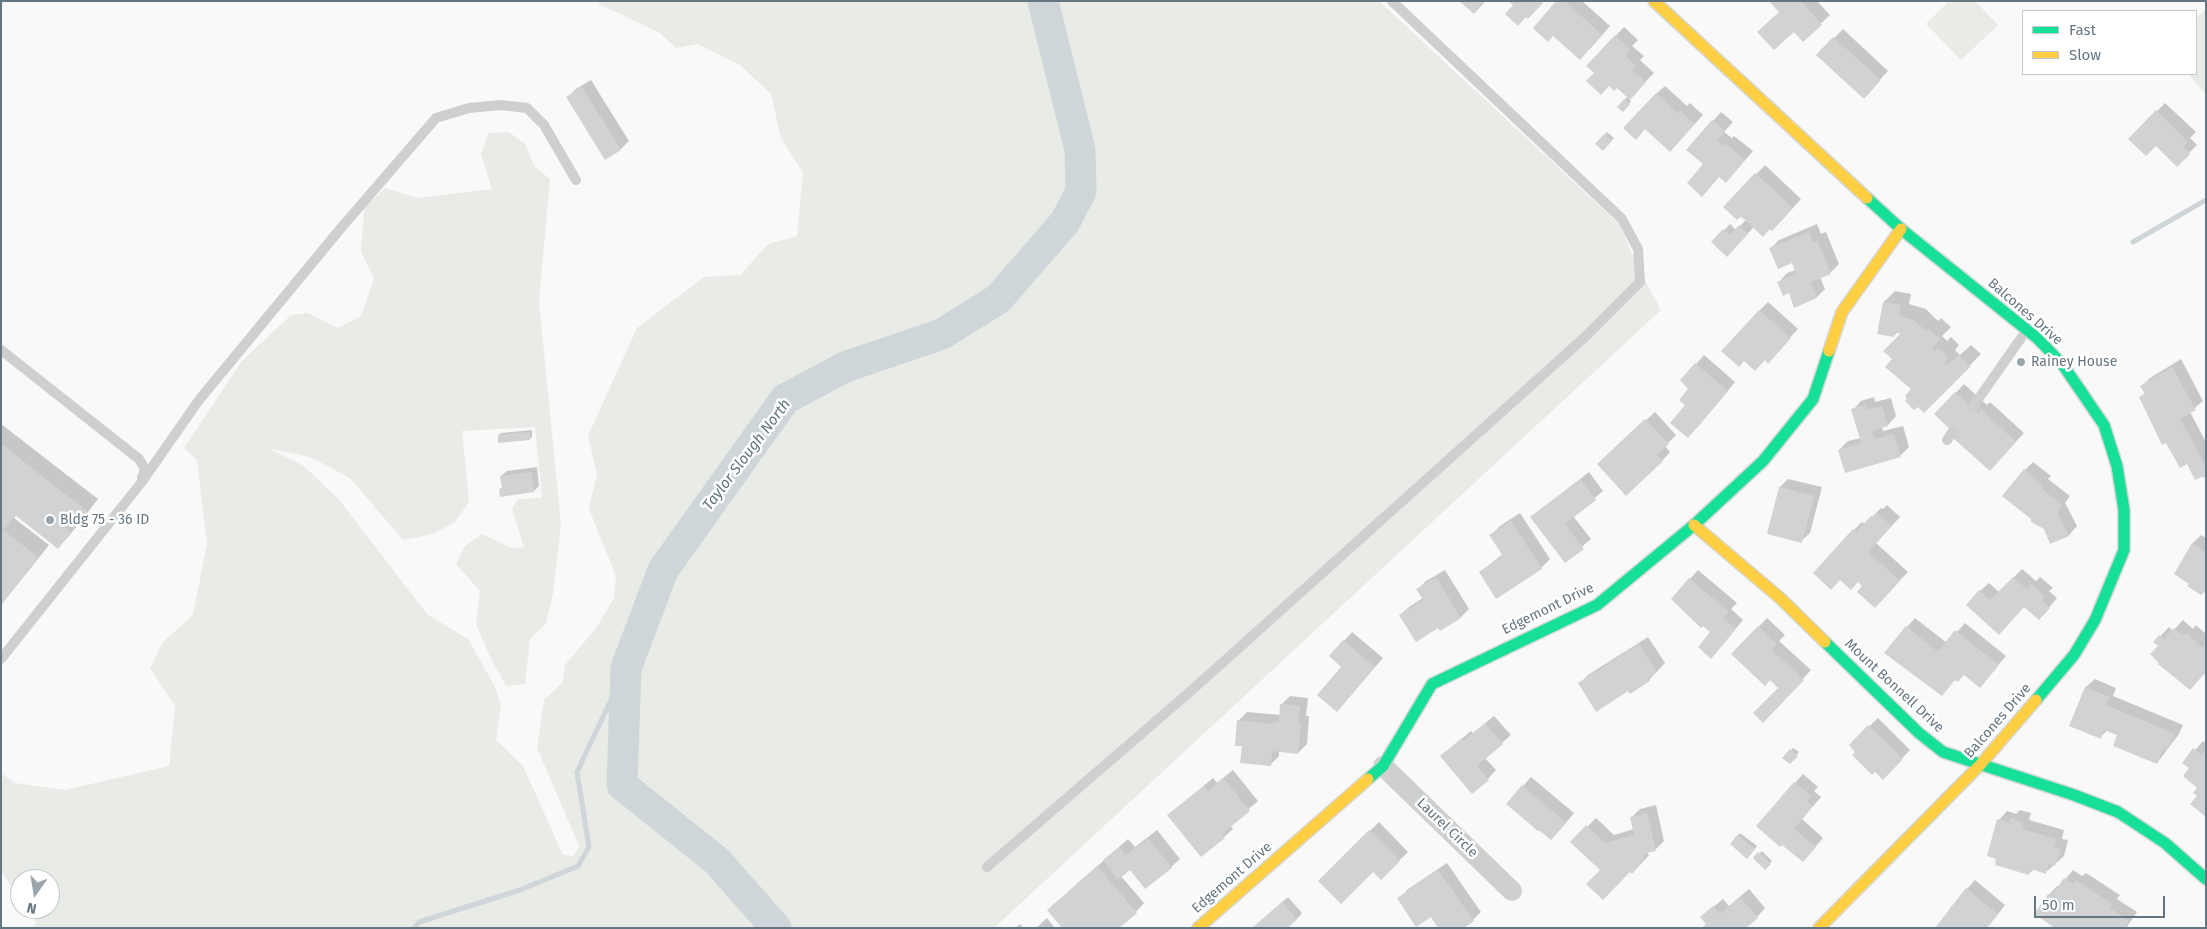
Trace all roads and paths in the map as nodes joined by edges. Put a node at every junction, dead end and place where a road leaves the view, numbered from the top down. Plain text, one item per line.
1 (1392, 1) edge
2 (1654, 1) edge
3 (576, 180) dead end
4 (1901, 229) junction
5 (2027, 330) junction
6 (1, 350) edge
7 (1972, 408) dead end
8 (141, 483) junction
9 (1694, 525) junction
10 (1, 659) edge
11 (1980, 765) junction
12 (1383, 766) junction
13 (987, 867) dead end
14 (2206, 879) edge
15 (1512, 891) dead end
16 (1198, 928) edge
17 (1819, 928) edge

1 - 13 lane
2 - 4 street, Balcones Drive
3 - 8 lane
4 - 5 street, Balcones Drive
4 - 9 street, Edgemont Drive
5 - 7 lane
5 - 11 street, Balcones Drive
6 - 8 lane
8 - 10 lane
9 - 11 street, Mount Bonnell Drive
9 - 12 street, Edgemont Drive
11 - 14 street, Mount Bonnell Drive
11 - 17 street, Balcones Drive
12 - 15 street, Laurel Circle
12 - 16 street, Edgemont Drive

